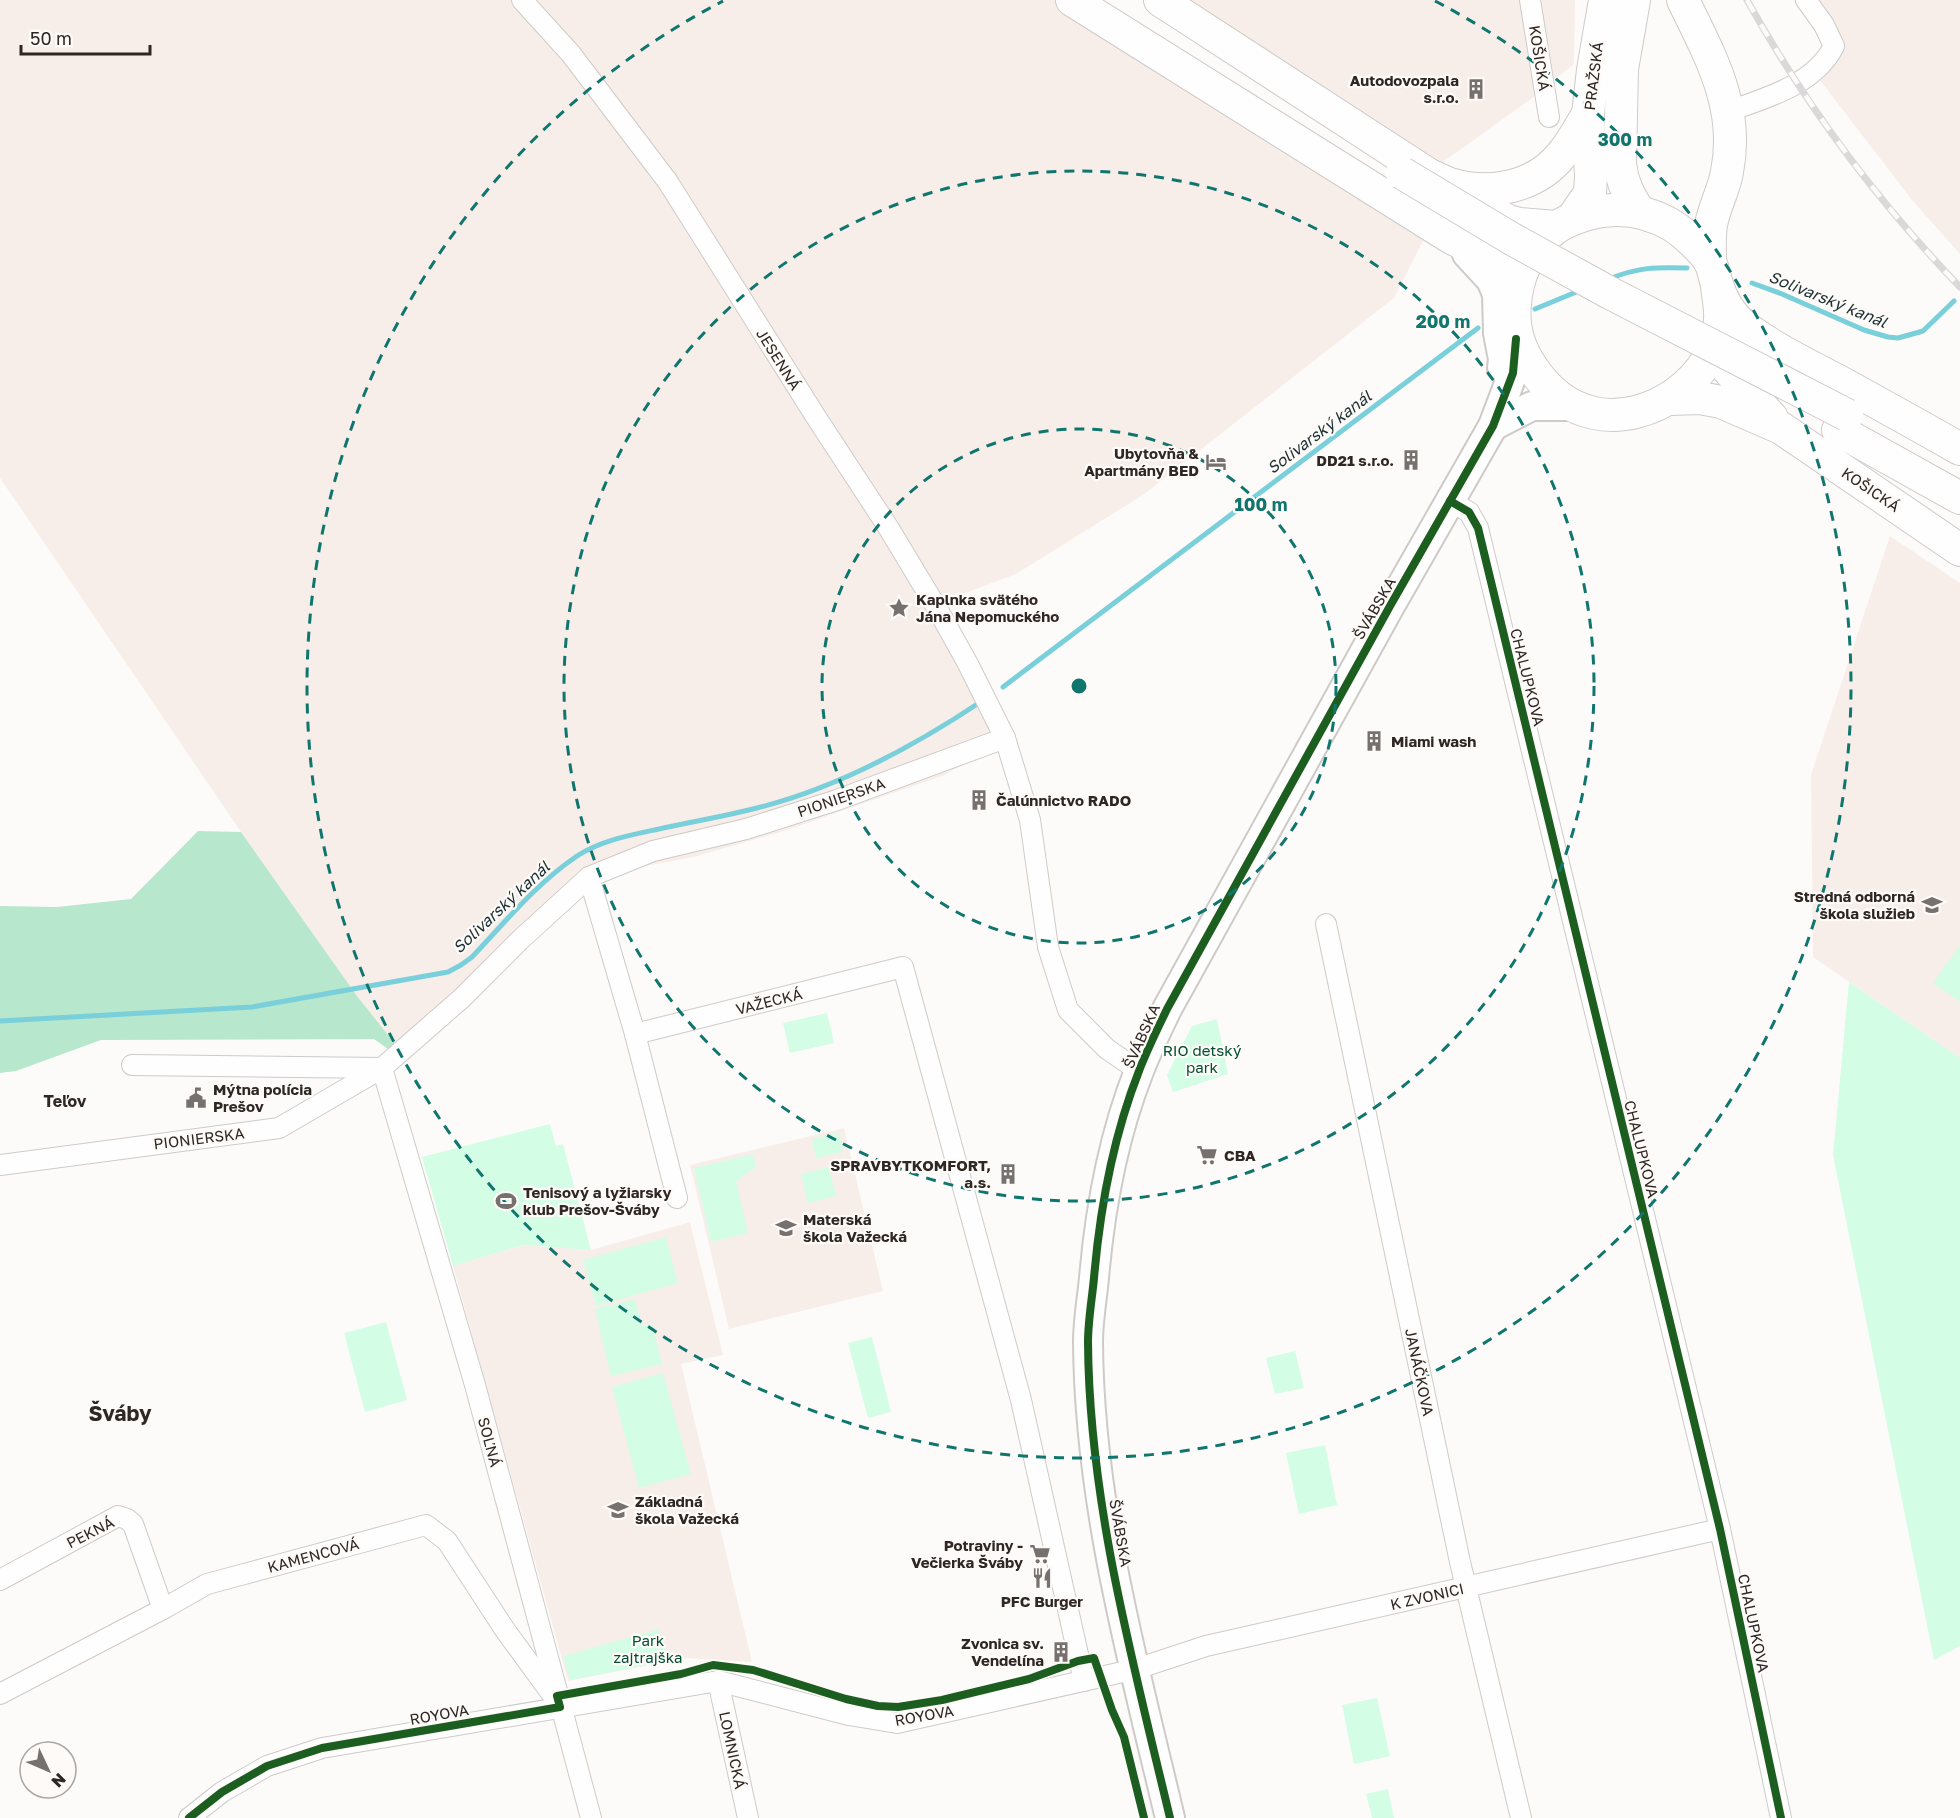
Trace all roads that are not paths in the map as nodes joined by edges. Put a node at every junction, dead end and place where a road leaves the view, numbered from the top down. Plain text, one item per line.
1 (522, 0) edge
2 (1072, 0) edge
3 (1093, 0) edge
4 (1139, 0) edge
5 (1160, 0) edge
6 (1530, 0) edge
7 (1605, 0) edge
8 (1634, 0) edge
9 (1683, 0) edge
10 (1806, 0) edge
11 (1729, 111) junction
12 (1588, 114) junction
13 (1549, 117) dead end
14 (1405, 177) junction
15 (1722, 187) junction
16 (1645, 214) junction
17 (1564, 223) junction
18 (1450, 237) junction
19 (1714, 274) junction
20 (1515, 299) junction
21 (1516, 339) junction
22 (1715, 341) junction
23 (1669, 399) junction
24 (1573, 406) junction
25 (1843, 423) junction
26 (1493, 426) junction
27 (1781, 428) junction
28 (1960, 449) edge
29 (1960, 479) edge
30 (1960, 498) edge
31 (1450, 501) junction
32 (1960, 550) edge
33 (1005, 738) junction
34 (589, 877) junction
35 (1326, 924) dead end
36 (635, 1034) junction
37 (132, 1065) dead end
38 (382, 1068) junction
39 (1139, 1071) junction
40 (0, 1165) edge
41 (677, 1198) dead end
42 (1720, 1529) junction
43 (0, 1580) edge
44 (1466, 1586) junction
45 (163, 1609) junction
46 (538, 1622) junction
47 (505, 1630) junction
48 (1136, 1670) junction
49 (718, 1681) junction
50 (1084, 1681) junction
51 (0, 1694) edge
52 (560, 1707) junction
53 (189, 1818) edge
54 (591, 1818) edge
55 (748, 1818) edge
56 (1170, 1818) edge
57 (1521, 1818) edge
58 (1781, 1818) edge

1 - 33 street, JESENNÁ
2 - 18 main road
3 - 14 main road
4 - 14 main road
5 - 14 main road
6 - 13 street, KOŠICKÁ
7 - 12 main road, PRAŽSKÁ
8 - 16 main road, PRAŽSKÁ
9 - 11 main road
10 - 11 street
11 - 15 main road
12 - 14 main road
12 - 17 main road, PRAŽSKÁ
14 - 17 main road
14 - 25 main road
15 - 16 main road
15 - 19 main road
16 - 17 main road
16 - 19 main road
17 - 20 main road
18 - 20 main road
18 - 26 street
19 - 22 main road
19 - 28 main road
20 - 21 main road
21 - 24 main road
21 - 26 street, ŠVÁBSKA
22 - 23 main road
22 - 27 main road, KOŠICKÁ
23 - 24 main road
23 - 27 main road, KOŠICKÁ
24 - 26 street
25 - 29 main road
25 - 30 main road
26 - 31 street, ŠVÁBSKA
27 - 32 main road, KOŠICKÁ
31 - 39 street, ŠVÁBSKA
31 - 42 street, CHALUPKOVA
33 - 34 street, PIONIERSKA
33 - 39 street
34 - 36 street
34 - 38 street, PIONIERSKA
35 - 44 street, JANÁČKOVA
36 - 41 street
36 - 50 street, VAŽECKÁ
37 - 38 street
38 - 40 street, PIONIERSKA
38 - 46 street, SOĽNÁ
39 - 48 street, ŠVÁBSKA
42 - 44 street, K ZVONICI
42 - 58 street, CHALUPKOVA
43 - 45 street, PEKNÁ
44 - 48 street, K ZVONICI
44 - 57 street, JANÁČKOVA
45 - 47 street, KAMENCOVÁ
45 - 51 street, KAMENCOVÁ
46 - 47 street
46 - 52 street, SOĽNÁ
47 - 52 street, KAMENCOVÁ
48 - 50 street, ROYOVA
48 - 56 street, ŠVÁBSKA
49 - 50 street, ROYOVA
49 - 52 street, ROYOVA
49 - 55 street, LOMNICKÁ
52 - 53 street, ROYOVA
52 - 54 street, SOĽNÁ

